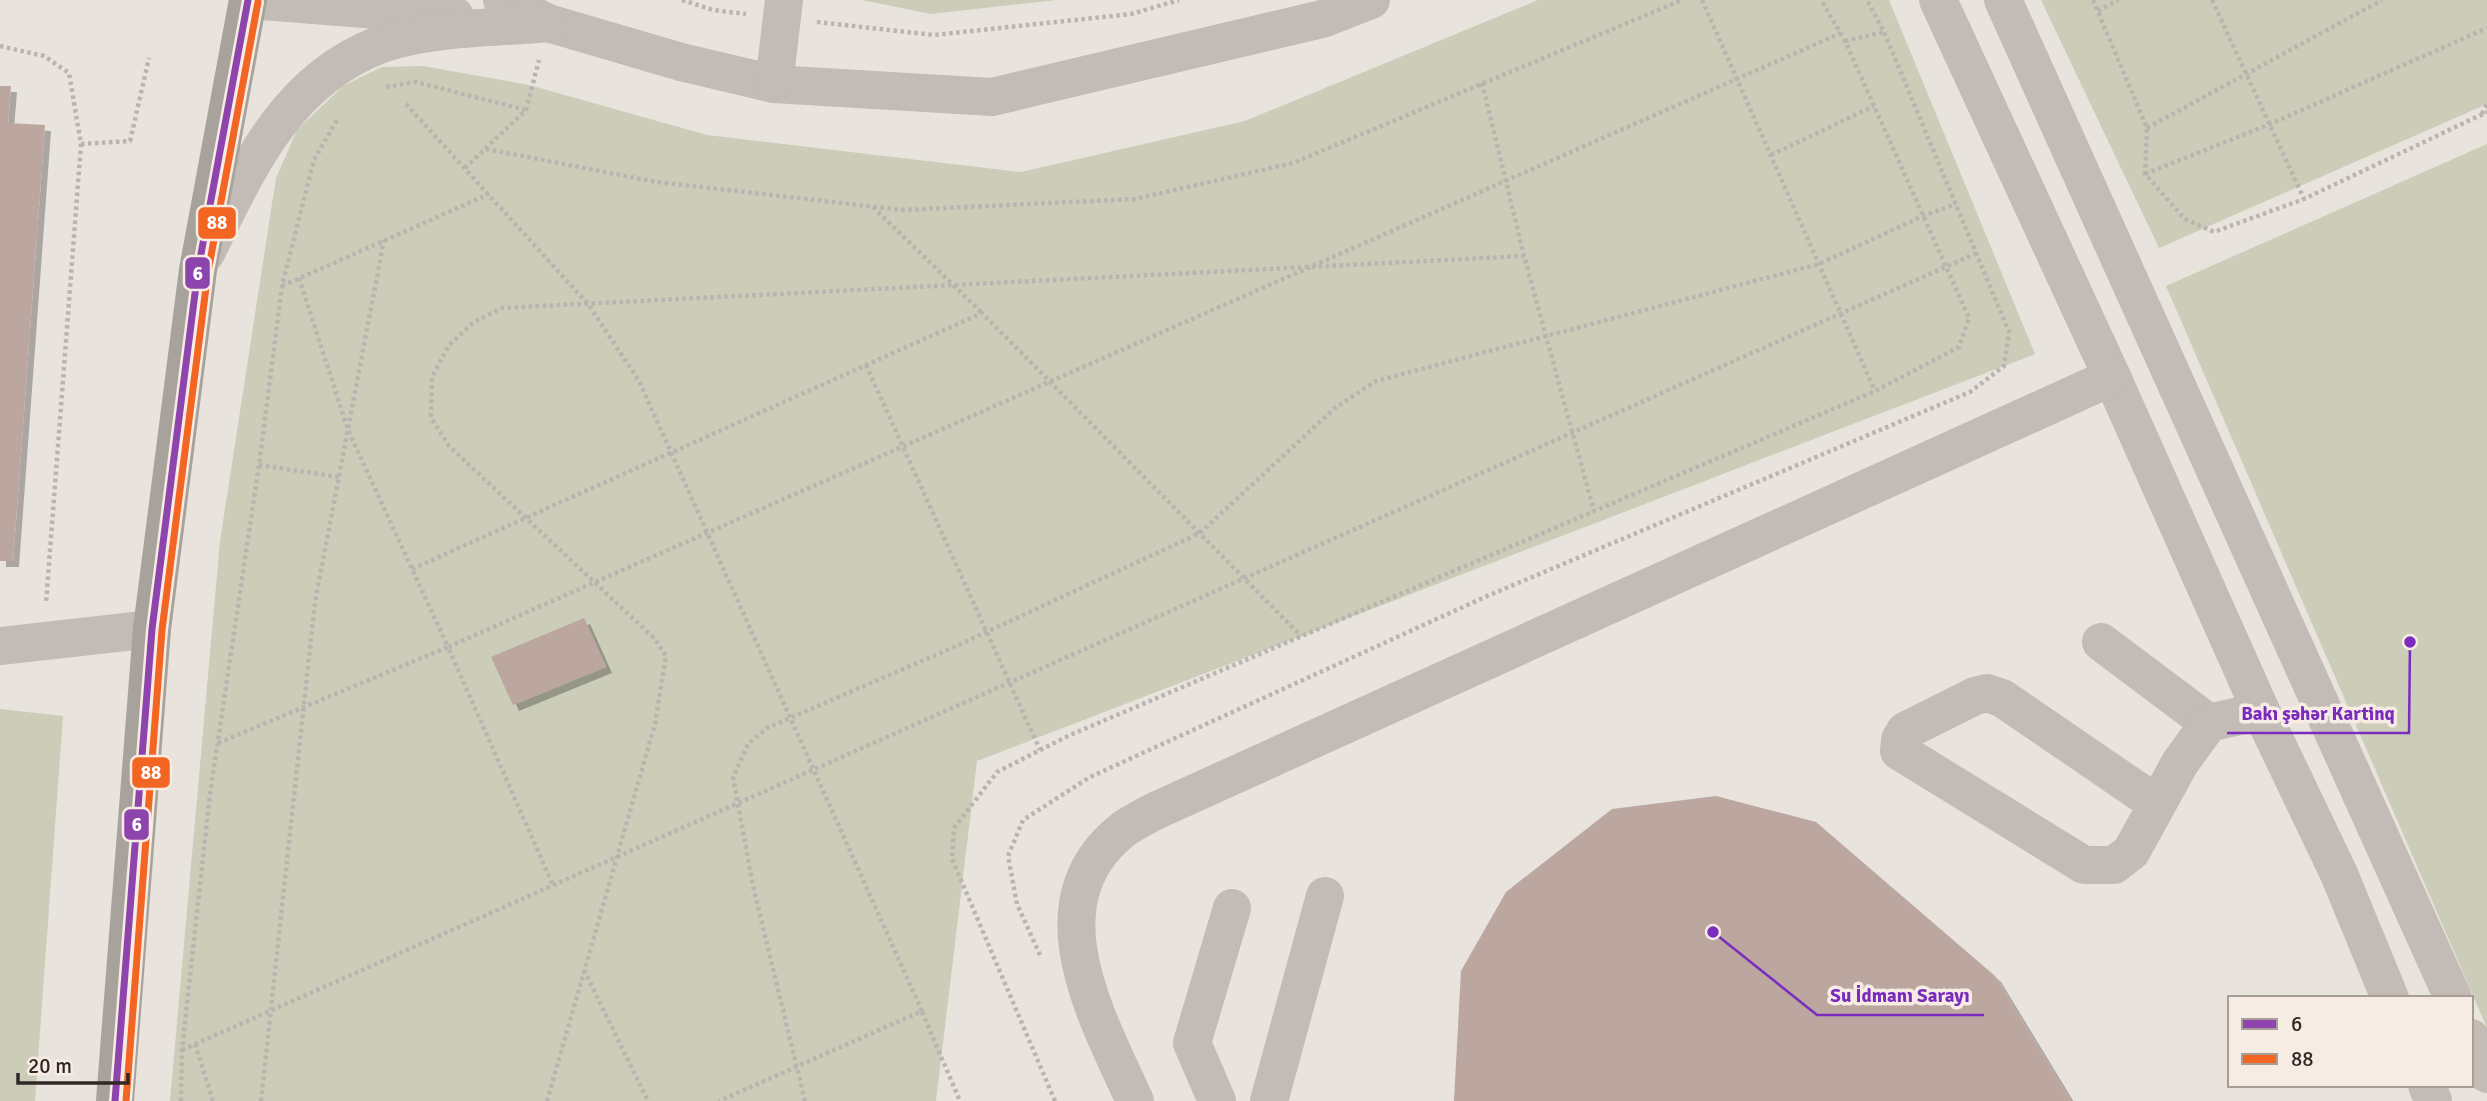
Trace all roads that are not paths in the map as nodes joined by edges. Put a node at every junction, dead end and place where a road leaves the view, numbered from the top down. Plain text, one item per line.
1 (249, 0) edge
2 (502, 0) edge
3 (519, 0) edge
4 (1371, 0) edge
5 (1938, 0) edge
6 (2003, 0) edge
7 (783, 9) edge
8 (1317, 9) edge
9 (548, 23) junction
10 (774, 84) junction
11 (198, 270) junction
12 (2112, 377) junction
13 (152, 629) junction
14 (2101, 642) dead end
15 (0, 646) edge
16 (2261, 711) junction
17 (2209, 723) junction
18 (2157, 804) junction
19 (1325, 896) dead end
20 (1232, 908) dead end
21 (2389, 996) edge
22 (2453, 996) edge
23 (2473, 1042) edge
24 (2487, 1074) edge
25 (115, 1101) edge
26 (1135, 1101) edge
27 (1217, 1101) edge
28 (1269, 1101) edge

1 - 9 lane
1 - 11 highway
2 - 9 lane
3 - 9 lane
4 - 8 lane
5 - 12 lane
6 - 22 lane
7 - 10 lane
8 - 10 lane
9 - 10 lane
9 - 11 lane
11 - 13 highway
12 - 16 lane
12 - 26 lane
13 - 15 lane
13 - 25 highway
14 - 17 lane
16 - 17 lane
16 - 21 lane
17 - 18 lane
18 - 18 lane
19 - 28 lane
20 - 27 lane
23 - 24 lane

